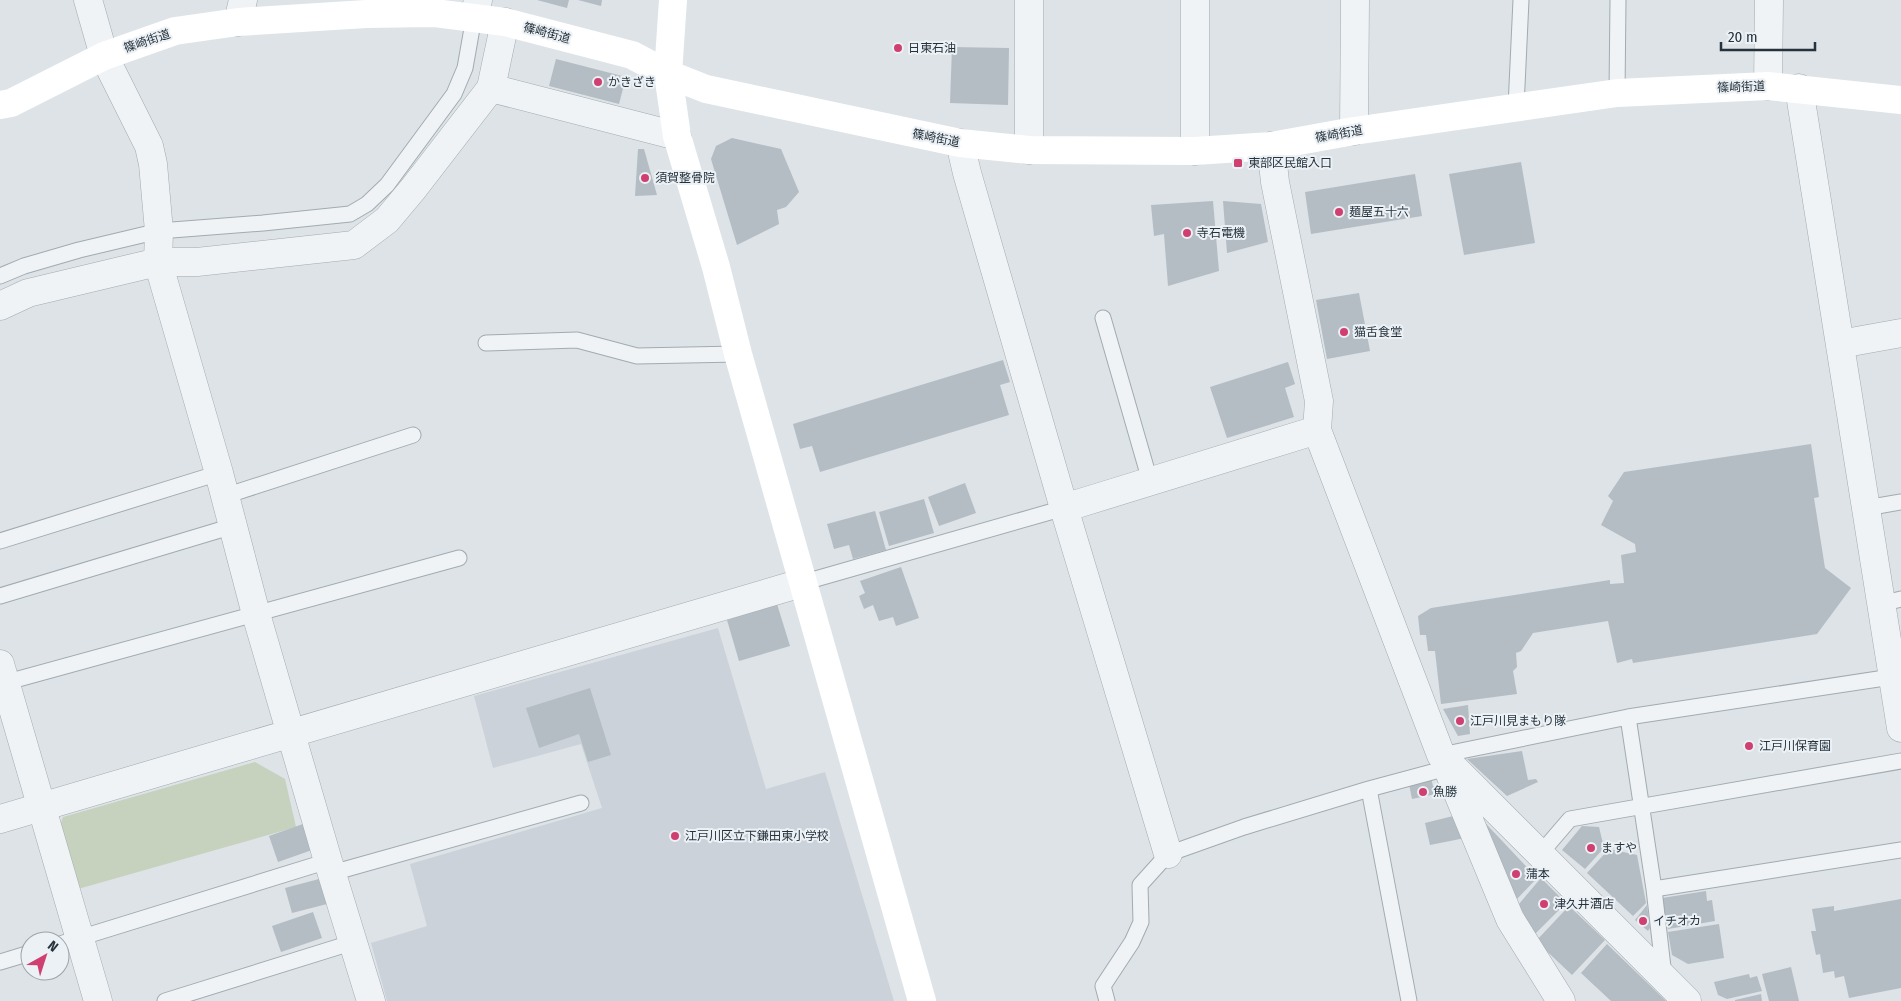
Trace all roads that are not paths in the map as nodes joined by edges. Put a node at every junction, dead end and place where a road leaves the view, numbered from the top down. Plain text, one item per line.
1 (88, 0) edge
2 (673, 0) edge
3 (1029, 0) edge
4 (1195, 0) edge
5 (1355, 0) edge
6 (1521, 0) edge
7 (1618, 0) edge
8 (1769, 0) edge
9 (476, 9) edge
10 (241, 11) edge
11 (506, 22) junction
12 (104, 56) junction
13 (668, 74) junction
14 (1768, 86) junction
15 (491, 88) junction
16 (1799, 88) junction
17 (1617, 93) junction
18 (1901, 100) edge
19 (0, 105) edge
20 (1516, 107) junction
21 (1354, 131) junction
22 (677, 136) junction
23 (960, 143) junction
24 (1271, 146) junction
25 (1029, 150) junction
26 (1195, 150) junction
27 (158, 231) junction
28 (158, 262) junction
29 (0, 276) edge
30 (0, 306) edge
31 (1103, 318) dead end
32 (1901, 333) edge
33 (486, 343) dead end
34 (1840, 344) junction
35 (738, 354) junction
36 (1317, 430) junction
37 (413, 435) dead end
38 (1150, 481) junction
39 (222, 485) junction
40 (1901, 502) edge
41 (1064, 508) junction
42 (1866, 508) junction
43 (233, 526) junction
44 (0, 541) edge
45 (459, 558) dead end
46 (804, 582) junction
47 (0, 596) edge
48 (1891, 602) edge
49 (256, 614) junction
50 (2, 676) edge
51 (1897, 676) edge
52 (1628, 717) junction
53 (1901, 728) edge
54 (291, 734) junction
55 (1444, 761) junction
56 (1901, 761) edge
57 (1369, 789) junction
58 (582, 803) dead end
59 (42, 807) junction
60 (1641, 808) junction
61 (0, 819) edge
62 (1901, 850) edge
63 (1168, 854) junction
64 (1540, 854) junction
65 (330, 867) junction
66 (1654, 889) junction
67 (68, 931) edge
68 (70, 941) edge
69 (354, 942) junction
70 (20, 956) edge
71 (0, 962) edge
72 (1664, 977) junction
73 (98, 1001) edge
74 (165, 1001) edge
75 (371, 1001) edge
76 (922, 1001) edge
77 (1107, 1001) edge
78 (1409, 1001) edge
79 (1561, 1001) edge
80 (1687, 1001) edge

1 - 12 street
2 - 13 street
3 - 25 street
4 - 26 street
5 - 21 street
6 - 20 lane
7 - 17 lane
8 - 14 street
9 - 10 street, 篠崎街道
9 - 11 street, 篠崎街道
9 - 27 lane
10 - 12 street, 篠崎街道
11 - 13 street, 篠崎街道
11 - 15 street
12 - 19 street, 篠崎街道
12 - 27 street
13 - 22 street
13 - 23 street, 篠崎街道
14 - 16 street, 篠崎街道
14 - 17 street, 篠崎街道
15 - 22 street
15 - 28 street
16 - 18 street, 篠崎街道
16 - 34 street
17 - 20 street, 篠崎街道
20 - 21 street, 篠崎街道
21 - 24 street, 篠崎街道
22 - 35 street
23 - 25 street, 篠崎街道
23 - 41 street
24 - 26 street, 篠崎街道
24 - 36 street
25 - 26 street, 篠崎街道
27 - 28 street
27 - 29 lane
28 - 30 street
28 - 39 street
31 - 38 lane
32 - 34 street
33 - 35 lane
34 - 42 street
35 - 46 street
36 - 38 street
36 - 55 street
37 - 39 lane
38 - 41 street
39 - 43 street
39 - 44 lane
40 - 42 lane
41 - 46 lane
41 - 63 street
42 - 48 street
43 - 47 lane
43 - 49 street
45 - 49 lane
46 - 54 street
46 - 76 street
48 - 51 street
49 - 50 lane
49 - 54 street
50 - 59 street
51 - 52 lane
51 - 53 street
52 - 55 lane
52 - 60 lane
54 - 59 street
54 - 65 street
55 - 57 lane
55 - 64 street
55 - 79 street
56 - 60 lane
57 - 63 lane
57 - 78 lane
58 - 65 lane
59 - 61 street
59 - 67 street
60 - 64 lane
60 - 66 lane
62 - 66 lane
63 - 77 lane
64 - 72 street
65 - 68 lane
65 - 69 street
66 - 72 lane
68 - 73 street
69 - 74 lane
69 - 75 street
70 - 71 lane
72 - 80 street

